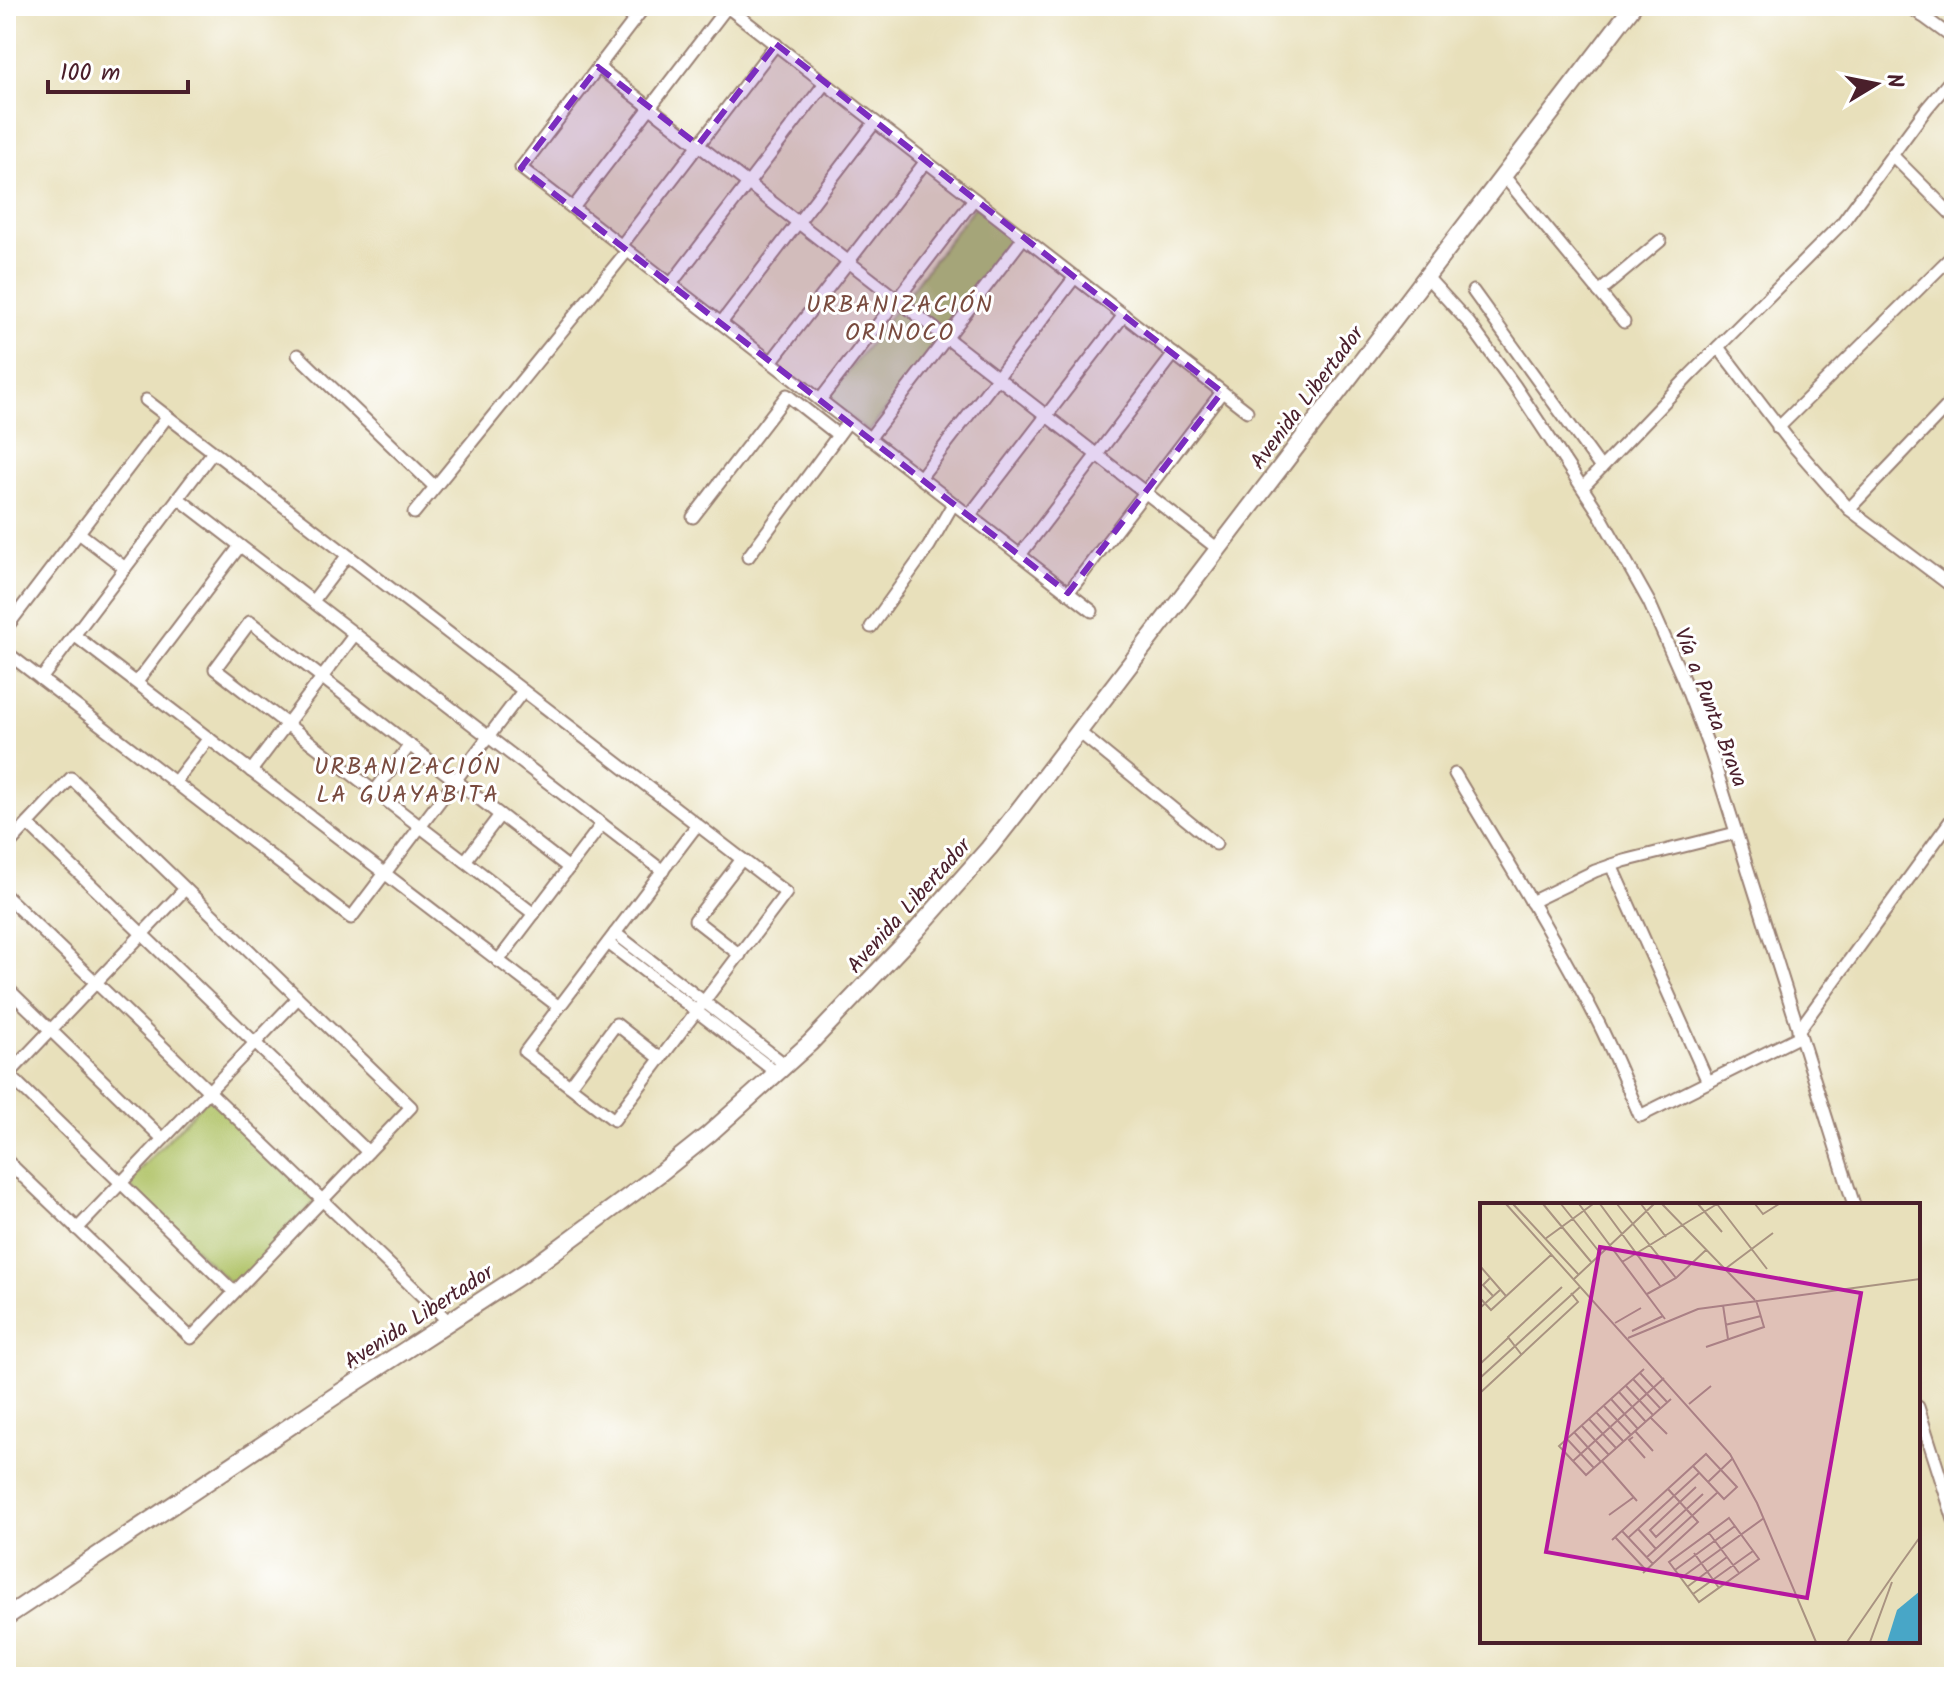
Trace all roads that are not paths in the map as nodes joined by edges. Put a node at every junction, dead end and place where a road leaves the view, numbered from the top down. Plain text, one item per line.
1 (645, 6) edge
2 (727, 6) edge
3 (1633, 6) edge
4 (1909, 6) edge
5 (1926, 11) edge
6 (1954, 39) edge
7 (776, 44) junction
8 (598, 67) junction
9 (1954, 76) edge
10 (825, 83) junction
11 (650, 107) junction
12 (875, 122) junction
13 (698, 145) junction
14 (1892, 155) junction
15 (926, 161) junction
16 (1503, 175) junction
17 (748, 183) junction
18 (974, 199) junction
19 (573, 208) junction
20 (1954, 217) edge
21 (798, 222) junction
22 (1024, 237) junction
23 (1660, 241) dead end
24 (624, 248) junction
25 (1954, 254) edge
26 (848, 261) junction
27 (1426, 276) junction
28 (1075, 277) junction
29 (671, 284) junction
30 (1473, 291) dead end
31 (1599, 292) junction
32 (897, 299) junction
33 (1124, 315) junction
34 (1624, 322) dead end
35 (721, 323) junction
36 (947, 338) junction
37 (1718, 347) junction
38 (1174, 354) junction
39 (298, 355) dead end
40 (771, 362) junction
41 (998, 377) junction
42 (1222, 392) junction
43 (1954, 399) edge
44 (146, 400) dead end
45 (820, 400) junction
46 (1247, 411) dead end
47 (1047, 416) junction
48 (167, 417) junction
49 (848, 422) junction
50 (1778, 428) junction
51 (838, 435) junction
52 (869, 439) junction
53 (213, 452) junction
54 (1097, 455) junction
55 (1601, 468) junction
56 (920, 478) junction
57 (435, 487) junction
58 (1583, 487) junction
59 (1145, 492) junction
60 (178, 498) junction
61 (953, 504) junction
62 (1849, 509) junction
63 (414, 513) dead end
64 (969, 516) junction
65 (693, 517) dead end
66 (79, 533) junction
67 (240, 546) junction
68 (1218, 549) junction
69 (1020, 555) junction
70 (347, 556) junction
71 (748, 557) dead end
72 (125, 568) junction
73 (1954, 588) edge
74 (1068, 593) junction
75 (313, 601) junction
76 (1092, 611) dead end
77 (871, 627) dead end
78 (6, 628) edge
79 (355, 634) junction
80 (74, 635) junction
81 (6, 652) edge
82 (322, 678) junction
83 (41, 679) junction
84 (137, 682) junction
85 (523, 691) junction
86 (287, 724) junction
87 (1079, 732) junction
88 (489, 737) junction
89 (209, 738) junction
90 (410, 745) junction
91 (251, 771) junction
92 (1455, 774) dead end
93 (455, 780) junction
94 (175, 782) junction
95 (374, 792) junction
96 (500, 815) junction
97 (1954, 816) edge
98 (28, 824) junction
99 (602, 824) junction
100 (697, 825) junction
101 (420, 827) junction
102 (1736, 833) junction
103 (1216, 844) dead end
104 (6, 847) edge
105 (742, 859) junction
106 (465, 861) junction
107 (1611, 865) junction
108 (569, 868) junction
109 (663, 871) junction
110 (385, 874) junction
111 (185, 889) junction
112 (6, 896) edge
113 (1531, 902) junction
114 (534, 914) junction
115 (142, 934) junction
116 (611, 938) junction
117 (740, 955) junction
118 (498, 961) junction
119 (96, 983) junction
120 (6, 987) edge
121 (298, 998) junction
122 (559, 1007) junction
123 (700, 1007) junction
124 (50, 1030) junction
125 (1799, 1033) junction
126 (255, 1043) junction
127 (661, 1059) junction
128 (782, 1070) junction
129 (7, 1074) edge
130 (1708, 1082) junction
131 (570, 1086) junction
132 (208, 1091) junction
133 (163, 1139) junction
134 (368, 1152) junction
135 (6, 1160) edge
136 (121, 1183) junction
137 (322, 1201) junction
138 (1853, 1203) edge
139 (77, 1229) junction
140 (234, 1292) junction
141 (449, 1322) junction
142 (1920, 1413) edge
143 (1954, 1520) edge
144 (6, 1617) edge

1 - 8 street
2 - 7 street
2 - 11 street
3 - 16 highway, Avenida Libertador
4 - 5 street
5 - 6 street
7 - 10 street
7 - 13 street
8 - 11 street
8 - 19 street
9 - 14 street
10 - 12 street
10 - 17 street
11 - 13 street
11 - 19 street
12 - 15 street
12 - 21 street
13 - 17 street
13 - 24 street
14 - 20 street
14 - 37 street
15 - 18 street
15 - 26 street
16 - 27 highway, Avenida Libertador
16 - 31 street
17 - 21 street
17 - 29 street
18 - 22 street
18 - 32 street
19 - 24 street
21 - 26 street
21 - 35 street
22 - 28 street
22 - 36 street
23 - 31 street
24 - 29 street
24 - 57 street
25 - 50 street
26 - 32 street
26 - 40 street
27 - 58 street, Vía a Punta Brava
27 - 68 highway, Avenida Libertador
28 - 33 street
28 - 41 street
29 - 35 street
30 - 55 street
31 - 34 street
32 - 36 street
32 - 45 street
33 - 38 street
33 - 47 street
35 - 40 street
36 - 41 street
36 - 52 street
37 - 50 street
37 - 55 street
38 - 42 street
38 - 54 street
39 - 57 street
40 - 45 street
41 - 47 street
41 - 56 street
42 - 46 street
42 - 59 street
43 - 62 street
44 - 48 street
45 - 49 street
47 - 54 street
47 - 64 street
48 - 53 street
48 - 66 street
49 - 51 street
49 - 52 street
50 - 62 street
51 - 65 street
51 - 71 street
52 - 56 street
53 - 60 street
53 - 70 street
54 - 59 street
54 - 69 street
55 - 58 street
56 - 61 street
57 - 63 street
58 - 102 street, Vía a Punta Brava
59 - 68 street
59 - 74 street
60 - 67 street
60 - 72 street
61 - 64 street
61 - 77 street
62 - 73 street
64 - 69 street
66 - 72 street
66 - 78 street
67 - 75 street
67 - 84 street
68 - 87 highway, Avenida Libertador
69 - 74 street
70 - 75 street
70 - 85 street
72 - 80 street
74 - 76 street
75 - 79 street
79 - 82 street
79 - 88 street
80 - 83 street
80 - 84 street
81 - 83 street
82 - 86 street
82 - 86 street
82 - 90 street
83 - 94 street
84 - 89 street
85 - 88 street
85 - 100 street
86 - 91 street
86 - 95 street
87 - 103 street
87 - 128 highway, Avenida Libertador
88 - 93 street
88 - 99 street
89 - 91 street
89 - 94 street
90 - 93 street
90 - 95 street
91 - 110 street
92 - 113 street
93 - 96 street
93 - 101 street
94 - 110 street
95 - 101 street
96 - 106 street
96 - 108 street
97 - 125 street
98 - 104 street
98 - 111 street
98 - 115 street
99 - 108 street
99 - 109 street
100 - 105 street
100 - 109 street
101 - 106 street
101 - 110 street
102 - 107 street
102 - 125 street, Vía a Punta Brava
105 - 117 street
105 - 117 street
106 - 114 street
107 - 113 street
107 - 130 street
108 - 114 street
109 - 116 street
110 - 118 street
111 - 115 street
111 - 121 street
112 - 119 street
113 - 130 street
114 - 118 street
115 - 119 street
115 - 126 street
116 - 122 street
116 - 123 street
117 - 123 street
118 - 122 street
119 - 124 street
119 - 132 street
120 - 124 street
121 - 126 street
121 - 134 street
122 - 131 street
123 - 127 street
123 - 128 street
124 - 129 street
124 - 133 street
125 - 130 street
125 - 138 street, Vía a Punta Brava
126 - 132 street
126 - 134 street
127 - 131 street
127 - 131 street
128 - 141 highway, Avenida Libertador
129 - 136 street
132 - 133 street
132 - 137 street
133 - 136 street
134 - 137 street
135 - 139 street
136 - 139 street
136 - 140 street
137 - 140 street
137 - 141 street
139 - 140 street
141 - 144 highway, Avenida Libertador
142 - 143 street

